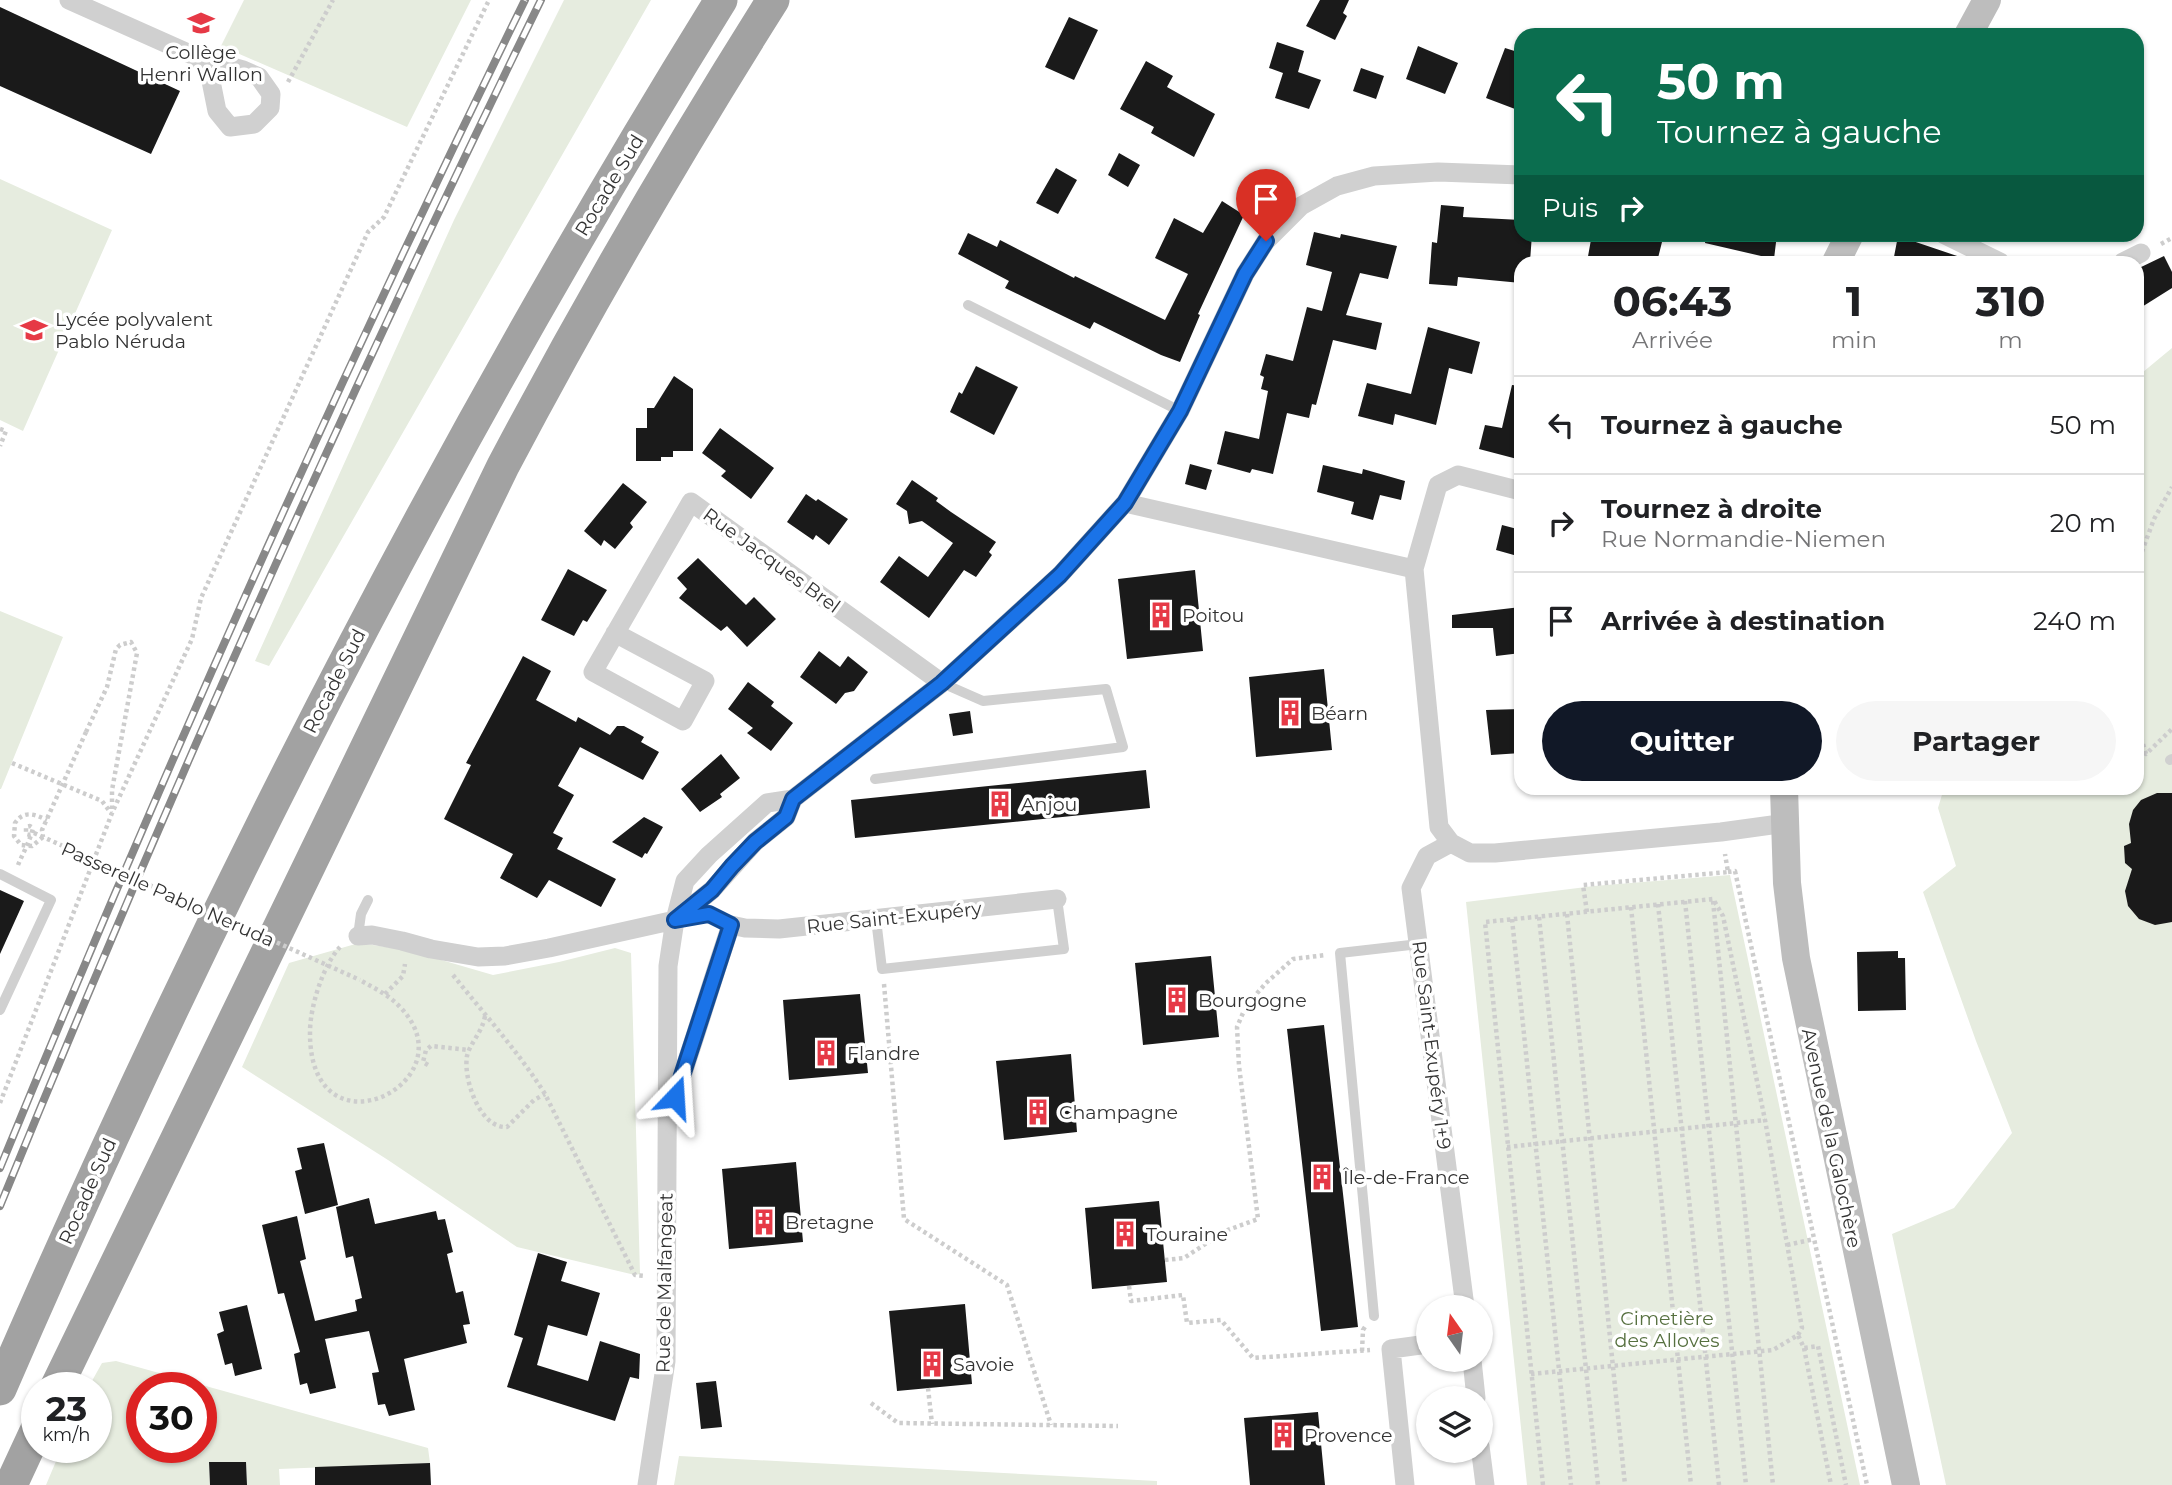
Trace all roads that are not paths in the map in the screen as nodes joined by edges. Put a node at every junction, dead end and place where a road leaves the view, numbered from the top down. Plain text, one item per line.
1 (69, 0) edge
2 (721, 0) edge
3 (773, 0) edge
4 (1987, 0) edge
5 (1972, 28) edge
6 (199, 58) junction
7 (1514, 175) edge
8 (1959, 242) edge
9 (2141, 253) dead end
10 (1988, 256) edge
11 (2135, 256) edge
12 (968, 305) dead end
13 (1180, 411) junction
14 (1514, 489) edge
15 (1125, 503) junction
16 (1414, 569) junction
17 (615, 633) junction
18 (942, 683) junction
19 (875, 779) dead end
20 (1784, 795) edge
21 (1786, 823) junction
22 (1451, 843) junction
23 (0, 874) edge
24 (1057, 899) joint
25 (368, 900) dead end
26 (876, 919) junction
27 (675, 920) junction
28 (731, 925) junction
29 (358, 936) joint
30 (1419, 944) junction
31 (0, 1010) edge
32 (666, 1121) junction
33 (1463, 1295) edge
34 (1374, 1316) dead end
35 (1416, 1346) edge
36 (64, 1372) edge
37 (0, 1389) edge
38 (21, 1463) edge
39 (1482, 1463) edge
40 (11, 1485) edge
41 (647, 1485) edge
42 (1405, 1485) edge
43 (1485, 1485) edge
44 (1906, 1485) edge

1 - 6 street
2 - 37 highway, Rocade Sud
3 - 36 highway
4 - 5 main road
6 - 6 street
7 - 13 street
8 - 10 street
9 - 11 street
12 - 13 lane
13 - 15 street
14 - 16 street
15 - 16 street
15 - 18 street
16 - 22 street
17 - 17 street, Rue Jacques Brel
17 - 18 street, Rue Jacques Brel
18 - 19 lane
18 - 27 street, Rue de Malfangeat
20 - 21 main road, Avenue de la Galochère
21 - 22 street
21 - 44 main road, Avenue de la Galochère
22 - 30 street, Rue Saint-Exupéry 1+9
23 - 31 lane
24 - 26 street, Rue Saint-Exupéry
24 - 26 lane
25 - 29 lane
26 - 28 street, Rue Saint-Exupéry
27 - 28 lane
27 - 29 street
27 - 32 street, Rue de Malfangeat
28 - 32 street, Rue de Malfangeat
30 - 33 street, Rue Saint-Exupéry 1+9
30 - 34 lane
32 - 41 street, Rue de Malfangeat
35 - 42 street
38 - 40 highway
39 - 43 street

